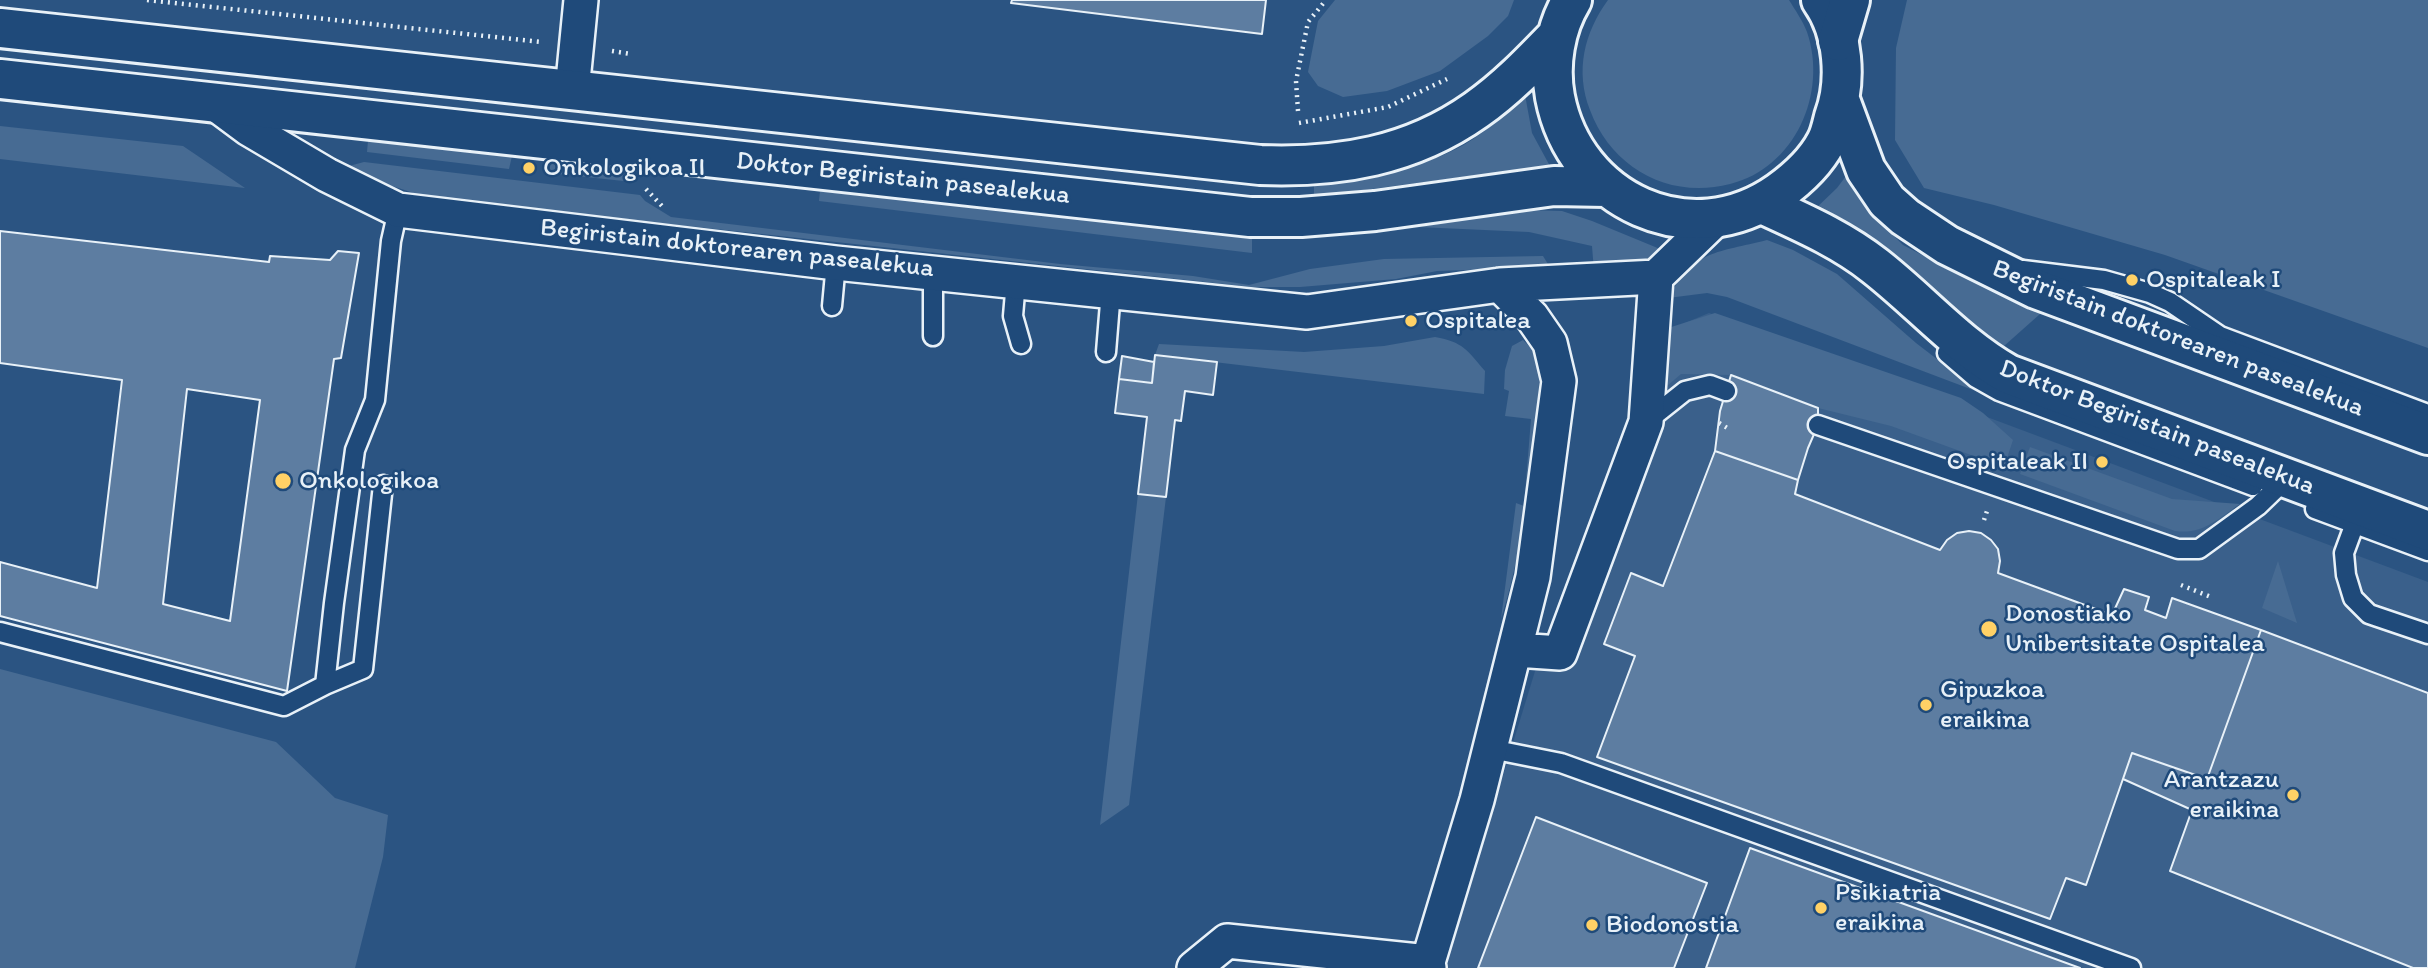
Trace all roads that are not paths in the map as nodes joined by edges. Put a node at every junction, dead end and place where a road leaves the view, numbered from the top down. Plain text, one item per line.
1 (581, 0) edge
2 (1573, 0) edge
3 (1821, 0) edge
4 (1850, 0) edge
5 (0, 28) edge
6 (1556, 37) junction
7 (1838, 41) junction
8 (0, 79) edge
9 (572, 91) junction
10 (1840, 100) junction
11 (214, 103) junction
12 (1606, 187) junction
13 (398, 210) junction
14 (1777, 211) junction
15 (1717, 218) junction
16 (836, 262) junction
17 (1989, 266) junction
18 (1853, 271) dead end
19 (933, 272) junction
20 (1656, 277) junction
21 (1016, 281) junction
22 (1500, 285) junction
23 (1111, 291) junction
24 (832, 306) dead end
25 (933, 335) dead end
26 (1935, 343) dead end
27 (1021, 344) dead end
28 (1106, 352) dead end
29 (1726, 391) dead end
30 (2428, 414) edge
31 (1646, 422) junction
32 (1818, 425) dead end
33 (2428, 435) edge
34 (383, 485) dead end
35 (2279, 485) junction
36 (2358, 515) junction
37 (2428, 531) edge
38 (2428, 551) edge
39 (0, 632) edge
40 (2428, 634) edge
41 (1508, 648) junction
42 (325, 685) junction
43 (1491, 748) junction
44 (2108, 964) edge
45 (1428, 965) edge
46 (1194, 968) edge
47 (2131, 968) edge

1 - 9 street
2 - 6 main road
3 - 7 main road
4 - 7 main road
5 - 9 main road
6 - 9 main road
6 - 12 main road
7 - 10 main road
8 - 11 main road
10 - 14 main road
10 - 17 main road, Begiristain doktorearen pasealekua
11 - 12 main road, Doktor Begiristain pasealekua
11 - 13 street, Begiristain doktorearen pasealekua
12 - 15 main road
13 - 16 street, Begiristain doktorearen pasealekua
13 - 42 lane
14 - 15 main road
14 - 18 lane
14 - 35 main road, Doktor Begiristain pasealekua
15 - 20 street
16 - 19 street, Begiristain doktorearen pasealekua
16 - 24 lane
17 - 30 lane
17 - 33 main road, Begiristain doktorearen pasealekua
19 - 21 street, Begiristain doktorearen pasealekua
19 - 25 lane
20 - 22 street, Begiristain doktorearen pasealekua
20 - 31 street
21 - 23 street, Begiristain doktorearen pasealekua
21 - 27 lane
22 - 23 street, Begiristain doktorearen pasealekua
22 - 41 street
23 - 28 lane
26 - 35 lane
29 - 31 lane
31 - 41 street
32 - 35 lane
34 - 42 lane
35 - 36 main road, Doktor Begiristain pasealekua
36 - 37 main road, Doktor Begiristain pasealekua
36 - 38 lane
36 - 40 lane
39 - 42 lane
41 - 43 street
43 - 44 lane
43 - 45 street
44 - 47 lane
45 - 46 street

